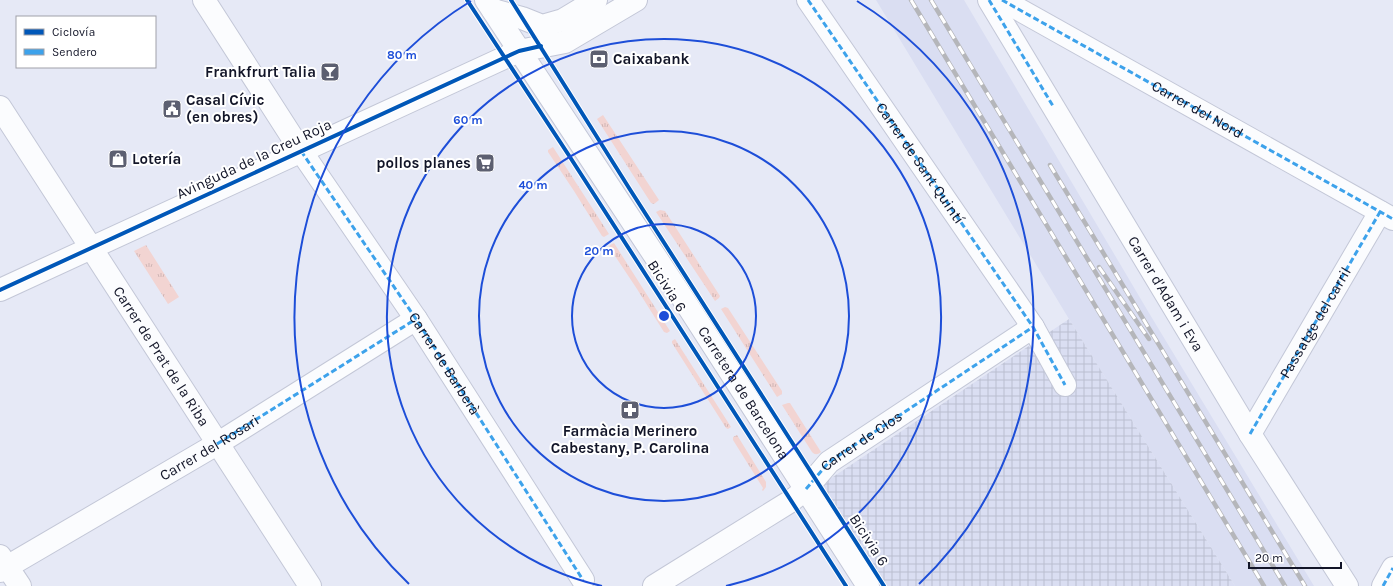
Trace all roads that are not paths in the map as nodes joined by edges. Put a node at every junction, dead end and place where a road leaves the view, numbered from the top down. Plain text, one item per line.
1 (204, 0) edge
2 (596, 0) edge
3 (618, 0) edge
4 (636, 0) edge
5 (808, 0) edge
6 (989, 0) edge
7 (1002, 0) edge
8 (489, 5) edge
9 (550, 45) junction
10 (519, 51) junction
11 (542, 87) junction
12 (0, 107) edge
13 (301, 151) junction
14 (1387, 216) edge
15 (90, 248) junction
16 (0, 290) edge
17 (416, 319) junction
18 (1033, 327) junction
19 (1065, 385) dead end
20 (1250, 434) junction
21 (217, 444) junction
22 (806, 489) junction
23 (2, 565) edge
24 (1393, 568) edge
25 (583, 580) dead end
26 (20, 586) edge
27 (310, 586) edge
28 (654, 586) edge
29 (868, 586) edge
30 (1347, 586) edge
31 (1383, 586) edge

1 - 13 street, Carrer de Barberà
2 - 8 street
3 - 9 street
4 - 9 street, Avinguda de la Creu Roja
5 - 18 street, Carrer de Sant Quintí
6 - 20 street, Carrer d'Adam i Eva
7 - 14 street, Carrer del Nord
8 - 10 street, Carretera de Barcelona
9 - 10 street, Avinguda de la Creu Roja
9 - 11 street
10 - 11 street, Carretera de Barcelona
10 - 13 street, Avinguda de la Creu Roja
11 - 22 street, Carretera de Barcelona
12 - 15 street, Carrer de Prat de la Riba
13 - 15 street, Avinguda de la Creu Roja
13 - 17 street, Carrer de Barberà
14 - 20 street, Passatge del carril
15 - 16 street, Avinguda de la Creu Roja
15 - 21 street, Carrer de Prat de la Riba
17 - 21 street, Carrer del Rosari
17 - 25 street, Carrer de Barberà
18 - 19 street, Carrer de Sant Quintí
18 - 22 street, Carrer de Clos
20 - 30 street, Carrer d'Adam i Eva
21 - 23 street, Carrer del Rosari
21 - 27 street, Carrer de Prat de la Riba
22 - 28 street, Carrer de Clos
22 - 29 street, Carretera de Barcelona
23 - 26 street
24 - 31 street

